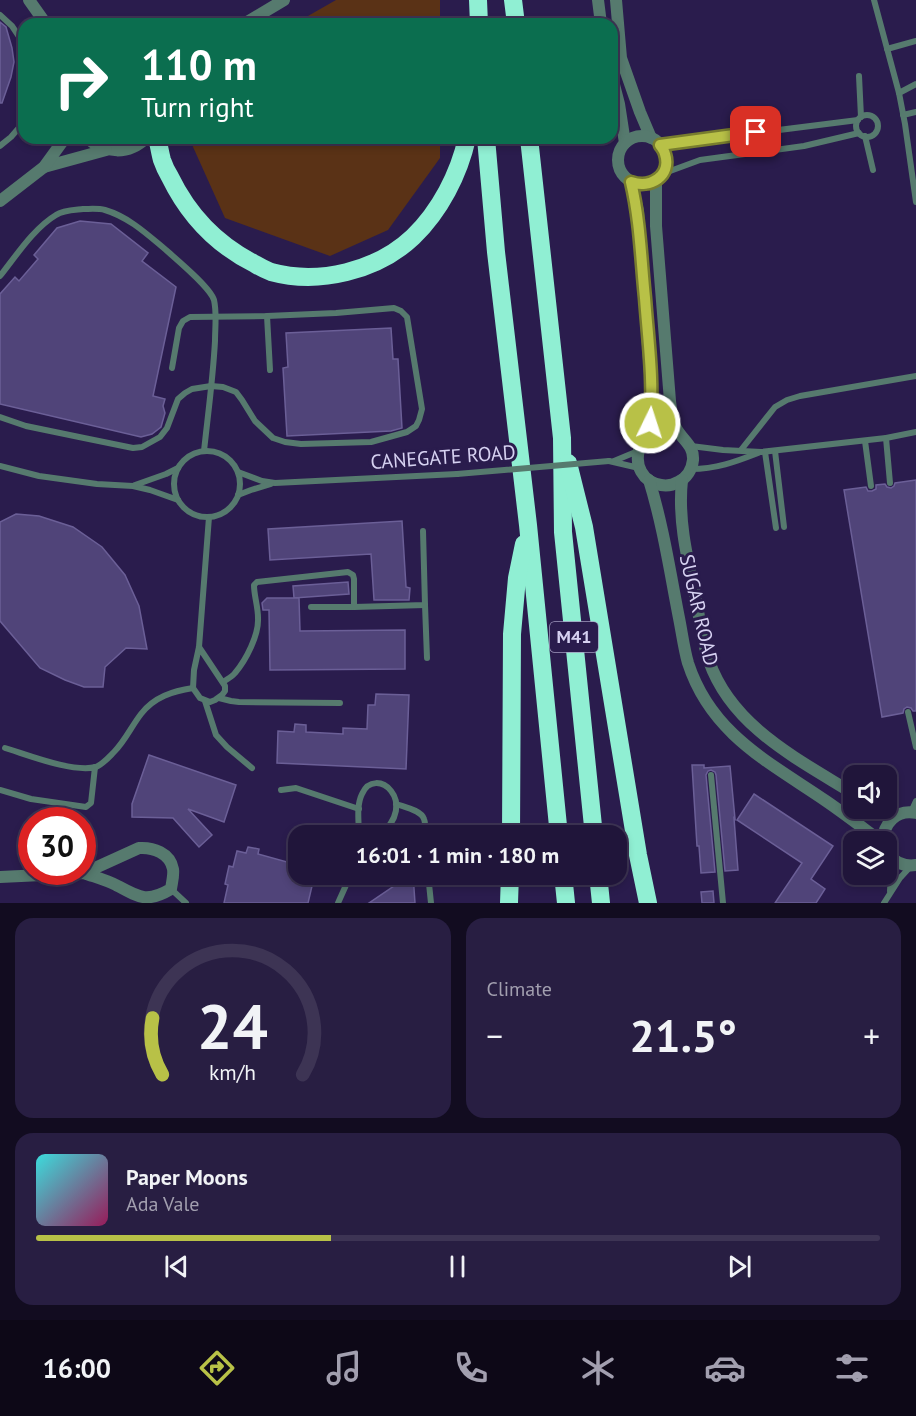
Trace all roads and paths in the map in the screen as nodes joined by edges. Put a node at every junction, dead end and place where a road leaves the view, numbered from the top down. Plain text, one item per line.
1 (29, 0) edge
2 (284, 0) edge
3 (478, 0) edge
4 (513, 0) edge
5 (598, 0) edge
6 (616, 0) edge
7 (874, 0) edge
8 (0, 15) edge
9 (42, 18) edge
10 (254, 18) edge
11 (479, 18) edge
12 (515, 18) edge
13 (600, 18) edge
14 (618, 18) edge
15 (618, 23) edge
16 (18, 35) edge
17 (916, 41) edge
18 (887, 49) junction
19 (859, 76) dead end
20 (916, 84) edge
21 (899, 93) junction
22 (618, 100) edge
23 (916, 112) edge
24 (903, 115) junction
25 (859, 118) junction
26 (18, 129) edge
27 (862, 135) junction
28 (656, 141) junction
29 (625, 143) junction
30 (60, 144) edge
31 (95, 144) edge
32 (138, 144) edge
33 (158, 144) edge
34 (466, 144) edge
35 (487, 144) edge
36 (530, 144) edge
37 (0, 146) edge
38 (106, 150) junction
39 (44, 167) junction
40 (873, 170) dead end
41 (659, 177) junction
42 (631, 182) junction
43 (0, 201) edge
44 (916, 202) edge
45 (0, 276) edge
46 (216, 316) junction
47 (267, 316) junction
48 (172, 368) dead end
49 (270, 370) dead end
50 (916, 376) edge
51 (211, 386) junction
52 (0, 417) edge
53 (916, 432) edge
54 (680, 434) junction
55 (648, 436) junction
56 (562, 438) junction
57 (886, 438) junction
58 (865, 441) junction
59 (690, 446) junction
60 (741, 450) junction
61 (204, 451) junction
62 (638, 451) junction
63 (775, 451) junction
64 (763, 452) junction
65 (611, 461) junction
66 (0, 466) edge
67 (178, 467) junction
68 (639, 468) junction
69 (691, 469) junction
70 (238, 472) junction
71 (648, 480) junction
72 (682, 480) junction
73 (275, 483) junction
74 (890, 483) dead end
75 (133, 486) junction
76 (871, 486) dead end
77 (238, 495) junction
78 (178, 500) junction
79 (209, 517) junction
80 (528, 525) junction
81 (784, 527) dead end
82 (776, 528) dead end
83 (423, 531) dead end
84 (425, 605) junction
85 (311, 607) dead end
86 (354, 608) junction
87 (199, 646) junction
88 (427, 658) dead end
89 (223, 682) junction
90 (193, 688) junction
91 (219, 698) junction
92 (206, 700) junction
93 (340, 703) dead end
94 (908, 712) dead end
95 (916, 747) edge
96 (5, 748) dead end
97 (95, 767) junction
98 (252, 768) dead end
99 (711, 775) dead end
100 (843, 788) edge
101 (0, 790) edge
102 (281, 790) dead end
103 (396, 804) junction
104 (359, 809) junction
105 (897, 809) edge
106 (912, 810) edge
107 (359, 825) edge
108 (390, 825) edge
109 (424, 825) edge
110 (511, 825) edge
111 (558, 825) edge
112 (593, 825) edge
113 (867, 831) edge
114 (885, 831) edge
115 (897, 862) edge
116 (914, 866) edge
117 (96, 868) edge
118 (18, 876) edge
119 (0, 877) edge
120 (96, 877) edge
121 (346, 885) edge
122 (429, 885) edge
123 (510, 885) edge
124 (564, 885) edge
125 (599, 885) edge
126 (890, 885) edge
127 (171, 888) junction
128 (890, 892) junction
129 (158, 902) edge
130 (186, 903) edge
131 (338, 903) edge
132 (431, 903) edge
133 (509, 903) edge
134 (566, 903) edge
135 (601, 903) edge
136 (648, 903) edge
137 (723, 903) edge
138 (884, 903) edge

1 - 9 street
2 - 10 street
3 - 11 highway
4 - 12 highway
5 - 13 street
6 - 14 street
7 - 18 lane
8 - 16 lane
15 - 28 street
17 - 18 lane
18 - 21 lane
19 - 25 lane
20 - 21 lane
21 - 24 lane
22 - 29 street
23 - 24 lane
24 - 44 lane
25 - 27 lane
25 - 27 lane
25 - 28 lane
26 - 37 lane
27 - 40 lane
27 - 41 lane
28 - 29 street
28 - 41 street
29 - 42 street
30 - 39 street
31 - 38 street
32 - 38 street
33 - 34 highway
35 - 80 highway, M41
36 - 56 highway, M41
38 - 39 street
39 - 43 street
41 - 42 street
41 - 54 street
42 - 55 street
45 - 46 lane
46 - 47 lane
46 - 48 lane
46 - 51 lane
47 - 49 lane
47 - 51 lane
50 - 60 lane
51 - 52 lane
51 - 61 lane
53 - 57 lane
54 - 55 street
54 - 59 street
55 - 62 street
56 - 112 highway, M41
56 - 136 highway
57 - 58 lane
57 - 74 lane
58 - 63 lane
58 - 76 lane
59 - 60 lane
59 - 69 street
60 - 64 lane
61 - 67 lane
61 - 70 lane, CANEGATE ROAD
62 - 65 lane, CANEGATE ROAD
62 - 68 street
63 - 64 lane
63 - 81 lane
64 - 69 lane
64 - 82 lane
65 - 68 lane, CANEGATE ROAD
65 - 73 lane, CANEGATE ROAD, bridge
66 - 75 lane
67 - 75 lane
67 - 78 lane
68 - 71 street
69 - 72 street
70 - 73 lane, CANEGATE ROAD
70 - 77 lane
71 - 72 street
71 - 113 street, SUGAR ROAD
72 - 100 street, SUGAR ROAD
73 - 77 lane, CANEGATE ROAD
75 - 78 lane
77 - 79 lane, CANEGATE ROAD
78 - 79 lane
79 - 87 lane
80 - 110 highway
80 - 111 highway, M41
83 - 84 lane
84 - 86 lane
84 - 88 lane
85 - 86 lane
86 - 89 lane
87 - 89 lane
87 - 90 lane
89 - 91 lane
90 - 92 lane
90 - 97 lane
91 - 92 lane
91 - 93 lane
92 - 98 lane
94 - 95 lane
96 - 97 lane
97 - 101 lane
99 - 137 lane
102 - 104 lane
103 - 104 lane
103 - 108 lane
103 - 109 lane
104 - 107 lane
105 - 106 street
106 - 114 street
115 - 116 street
116 - 128 lane
117 - 127 street
118 - 119 street
120 - 129 street
121 - 131 lane
122 - 132 lane
123 - 133 highway
124 - 134 highway
125 - 135 highway
126 - 128 lane
127 - 129 street
127 - 130 lane
128 - 138 lane

